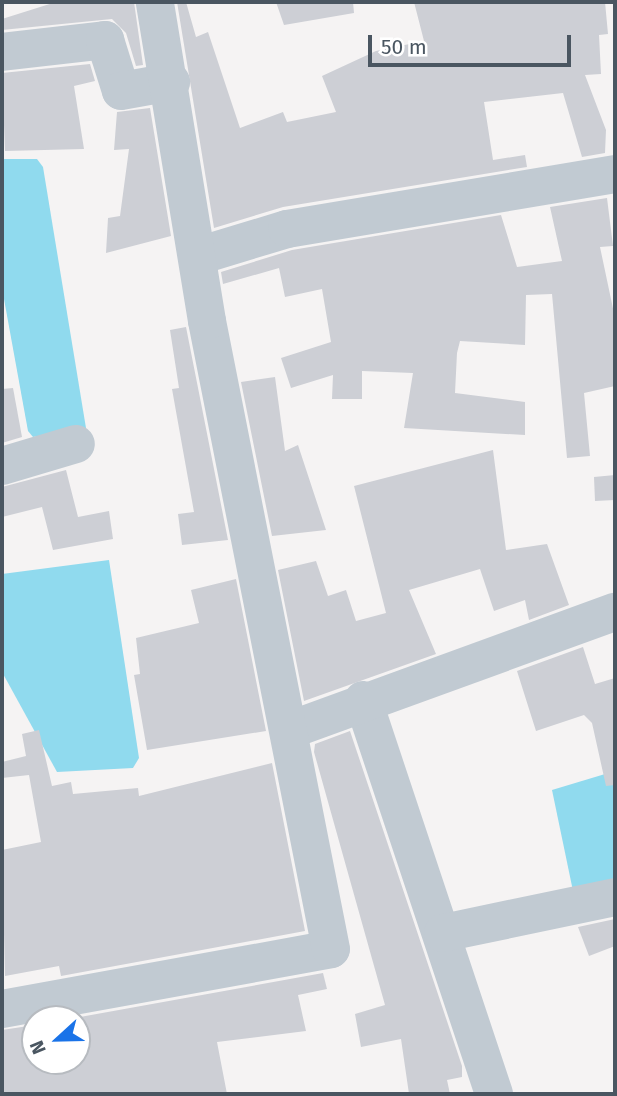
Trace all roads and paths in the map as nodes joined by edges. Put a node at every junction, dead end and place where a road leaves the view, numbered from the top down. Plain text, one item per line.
1 (155, 2) edge
2 (2, 52) edge
3 (171, 82) junction
4 (615, 174) edge
5 (198, 256) junction
6 (76, 444) dead end
7 (2, 466) edge
8 (615, 612) edge
9 (363, 700) junction
10 (290, 730) junction
11 (615, 897) edge
12 (443, 933) junction
13 (2, 1009) edge
14 (494, 1094) edge

1 - 3 street
2 - 3 street
3 - 5 street
4 - 5 street
5 - 10 street
6 - 7 street
8 - 9 street
9 - 10 street
9 - 12 street
10 - 13 street
11 - 12 street
12 - 14 street

